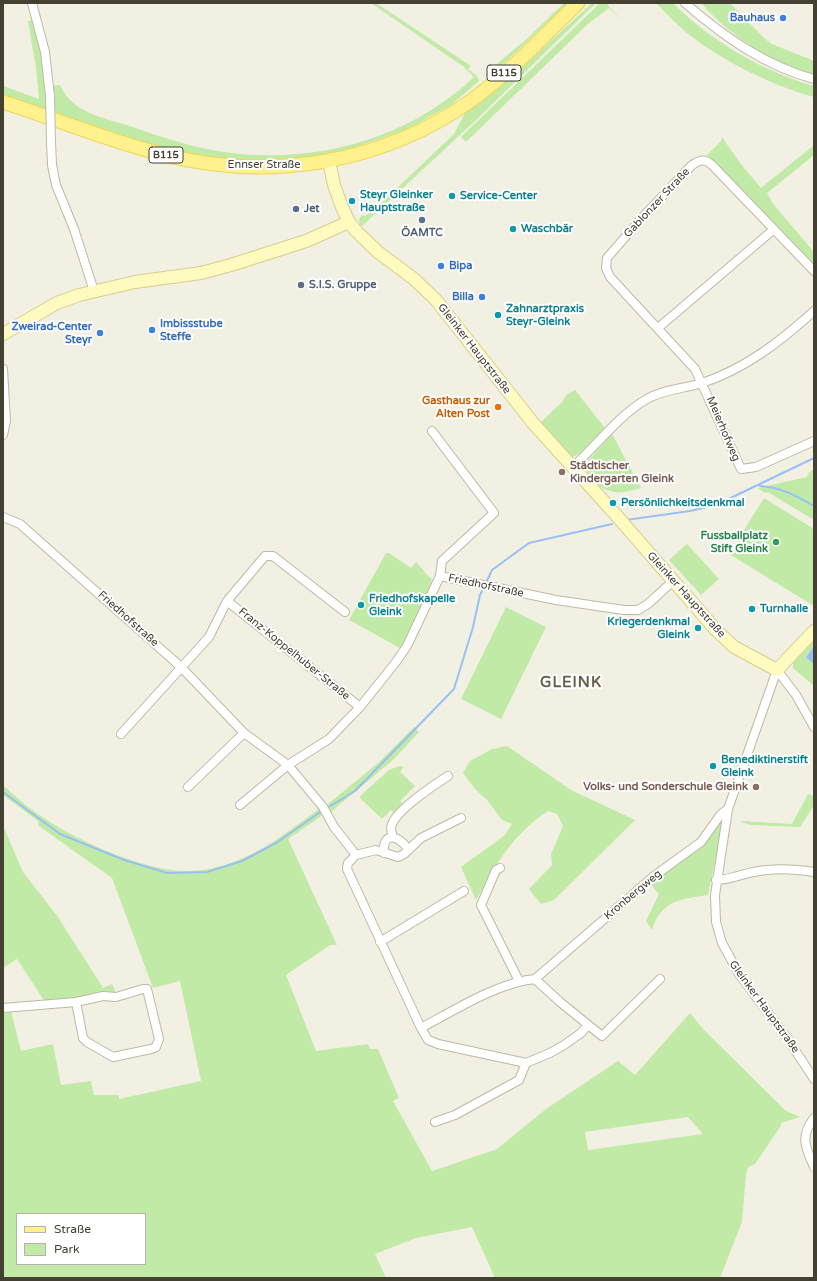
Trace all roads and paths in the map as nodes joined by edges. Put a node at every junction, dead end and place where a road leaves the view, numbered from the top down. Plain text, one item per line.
1 (32, 3) edge
2 (578, 3) edge
3 (685, 3) edge
4 (691, 3) edge
5 (700, 16) junction
6 (814, 79) edge
7 (3, 102) edge
8 (329, 161) junction
9 (349, 222) junction
10 (773, 230) junction
11 (814, 271) edge
12 (94, 291) junction
13 (814, 311) edge
14 (658, 328) junction
15 (3, 334) edge
16 (3, 369) edge
17 (703, 382) junction
18 (432, 432) dead end
19 (3, 435) edge
20 (814, 441) edge
21 (573, 467) junction
22 (3, 517) edge
23 (440, 576) junction
24 (673, 581) junction
25 (227, 601) junction
26 (345, 612) dead end
27 (814, 631) edge
28 (181, 667) junction
29 (777, 670) junction
30 (360, 708) junction
31 (814, 727) edge
32 (244, 733) junction
33 (121, 734) dead end
34 (288, 765) junction
35 (448, 776) dead end
36 (188, 787) dead end
37 (240, 805) dead end
38 (728, 810) junction
39 (461, 818) dead end
40 (393, 837) junction
41 (408, 849) junction
42 (384, 853) junction
43 (356, 855) junction
44 (500, 868) dead end
45 (814, 872) edge
46 (716, 880) junction
47 (464, 891) dead end
48 (380, 942) junction
49 (535, 979) junction
50 (519, 980) junction
51 (660, 980) dead end
52 (76, 1002) junction
53 (3, 1008) edge
54 (588, 1025) junction
55 (421, 1028) junction
56 (526, 1063) junction
57 (814, 1079) edge
58 (814, 1118) edge
59 (435, 1122) dead end
60 (814, 1167) edge

1 - 12 street, bridge
2 - 8 main road, Ennser Straße / B115
3 - 5 street
4 - 5 street
5 - 6 street
7 - 8 main road, Ennser Straße / B115
8 - 9 street, Gleinker Hauptstraße
9 - 12 street
9 - 21 street, Gleinker Hauptstraße
10 - 11 street, Gablonzer Straße
10 - 14 street
10 - 14 street, Gablonzer Straße
12 - 15 street
13 - 17 street
14 - 17 street, Gablonzer Straße
16 - 19 street
17 - 20 street, Meierhofweg
17 - 21 street
18 - 23 street
21 - 24 street, Gleinker Hauptstraße
22 - 28 street, Friedhofstraße
23 - 24 street, Friedhofstraße
23 - 30 street, Friedhofstraße
24 - 29 street, Gleinker Hauptstraße
25 - 26 street
25 - 28 street
25 - 30 street, Franz-Koppelhuber-Straße
27 - 29 street
28 - 32 street, Friedhofstraße
28 - 33 street
29 - 31 street
29 - 38 street, Gleinker Hauptstraße
30 - 34 street, Friedhofstraße
32 - 34 street, Friedhofstraße
32 - 36 street
34 - 37 street, Friedhofstraße
34 - 43 street, Friedhofstraße
35 - 40 street
38 - 46 street, Gleinker Hauptstraße
38 - 49 street, Kronbergweg
39 - 41 street
40 - 41 street
40 - 42 street
41 - 42 street
42 - 43 street
43 - 48 street
44 - 50 street
45 - 46 street
46 - 57 street, Gleinker Hauptstraße
47 - 48 street
48 - 55 street
49 - 50 street
49 - 54 street
50 - 55 street
51 - 54 street
52 - 52 street
52 - 53 street
54 - 56 street
55 - 56 street
56 - 59 street
58 - 60 street

